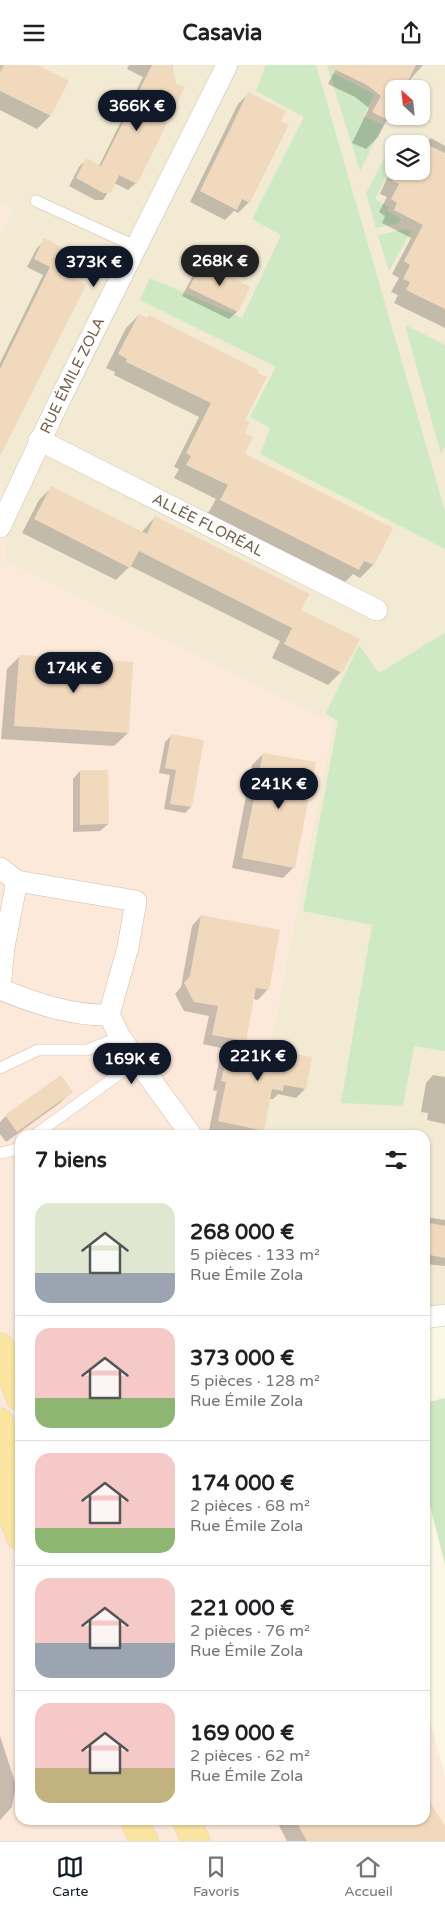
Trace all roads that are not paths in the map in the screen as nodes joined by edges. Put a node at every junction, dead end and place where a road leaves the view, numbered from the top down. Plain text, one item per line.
1 (227, 65) edge
2 (36, 201) dead end
3 (135, 246) junction
4 (40, 440) junction
5 (0, 527) edge
6 (377, 610) dead end
7 (0, 868) edge
8 (17, 881) junction
9 (0, 988) edge
10 (109, 1015) junction
11 (120, 1037) junction
12 (137, 1061) junction
13 (0, 1068) edge
14 (42, 1130) edge
15 (187, 1130) edge
16 (15, 1149) edge
17 (0, 1153) edge
18 (445, 1315) edge
19 (430, 1317) edge
20 (0, 1347) edge
21 (13, 1387) edge
22 (0, 1422) edge
23 (15, 1460) edge
24 (0, 1480) edge
25 (15, 1522) edge
26 (136, 1825) edge
27 (188, 1825) edge
28 (144, 1841) edge
29 (196, 1841) edge

1 - 3 street, RUE ÉMILE ZOLA
2 - 3 lane
3 - 4 street, RUE ÉMILE ZOLA
4 - 5 street, RUE ÉMILE ZOLA
4 - 6 street, ALLÉE FLORÉAL
7 - 8 street
8 - 9 street
8 - 10 street
9 - 10 street
10 - 11 street
11 - 12 street
11 - 13 lane
12 - 14 lane
12 - 15 street
16 - 17 lane
18 - 19 street
20 - 21 main road
22 - 23 main road
24 - 25 main road
26 - 28 main road
27 - 29 main road

